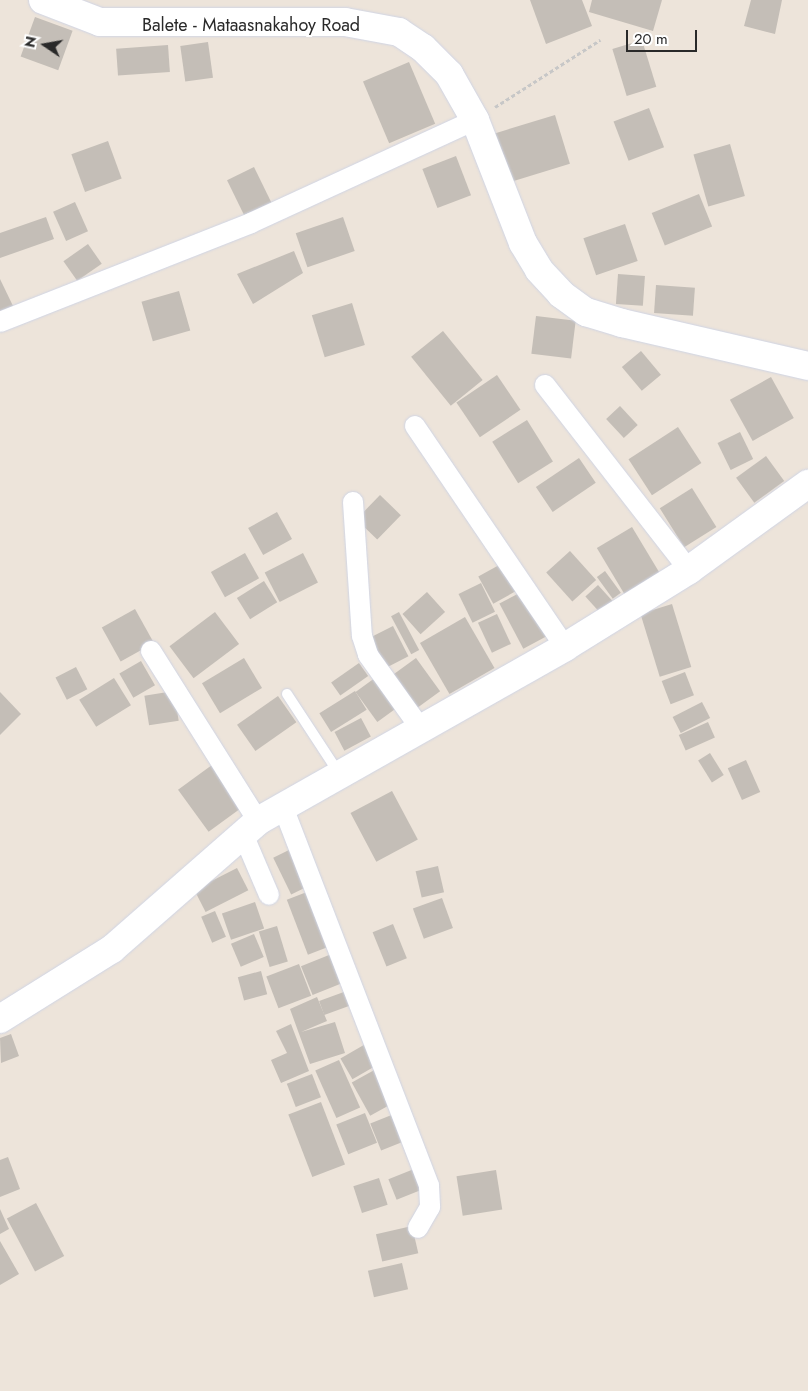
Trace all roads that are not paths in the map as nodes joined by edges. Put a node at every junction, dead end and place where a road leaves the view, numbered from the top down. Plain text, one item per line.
1 (43, 0) edge
2 (475, 120) junction
3 (0, 322) edge
4 (808, 366) edge
5 (545, 384) dead end
6 (415, 426) dead end
7 (808, 484) edge
8 (353, 502) dead end
9 (689, 570) junction
10 (565, 647) junction
11 (151, 651) dead end
12 (287, 694) dead end
13 (421, 729) junction
14 (338, 772) junction
15 (283, 807) junction
16 (251, 827) junction
17 (269, 895) dead end
18 (0, 1019) edge
19 (418, 1228) dead end

1 - 2 street, Balete - Mataasnakahoy Road
2 - 3 street
2 - 4 street, Balete - Mataasnakahoy Road
5 - 9 street
6 - 10 street
7 - 9 street
8 - 13 street
9 - 10 street
10 - 13 street
11 - 16 street
12 - 14 lane
13 - 14 street
14 - 15 street
15 - 16 street
15 - 19 street
16 - 17 street
16 - 18 street

